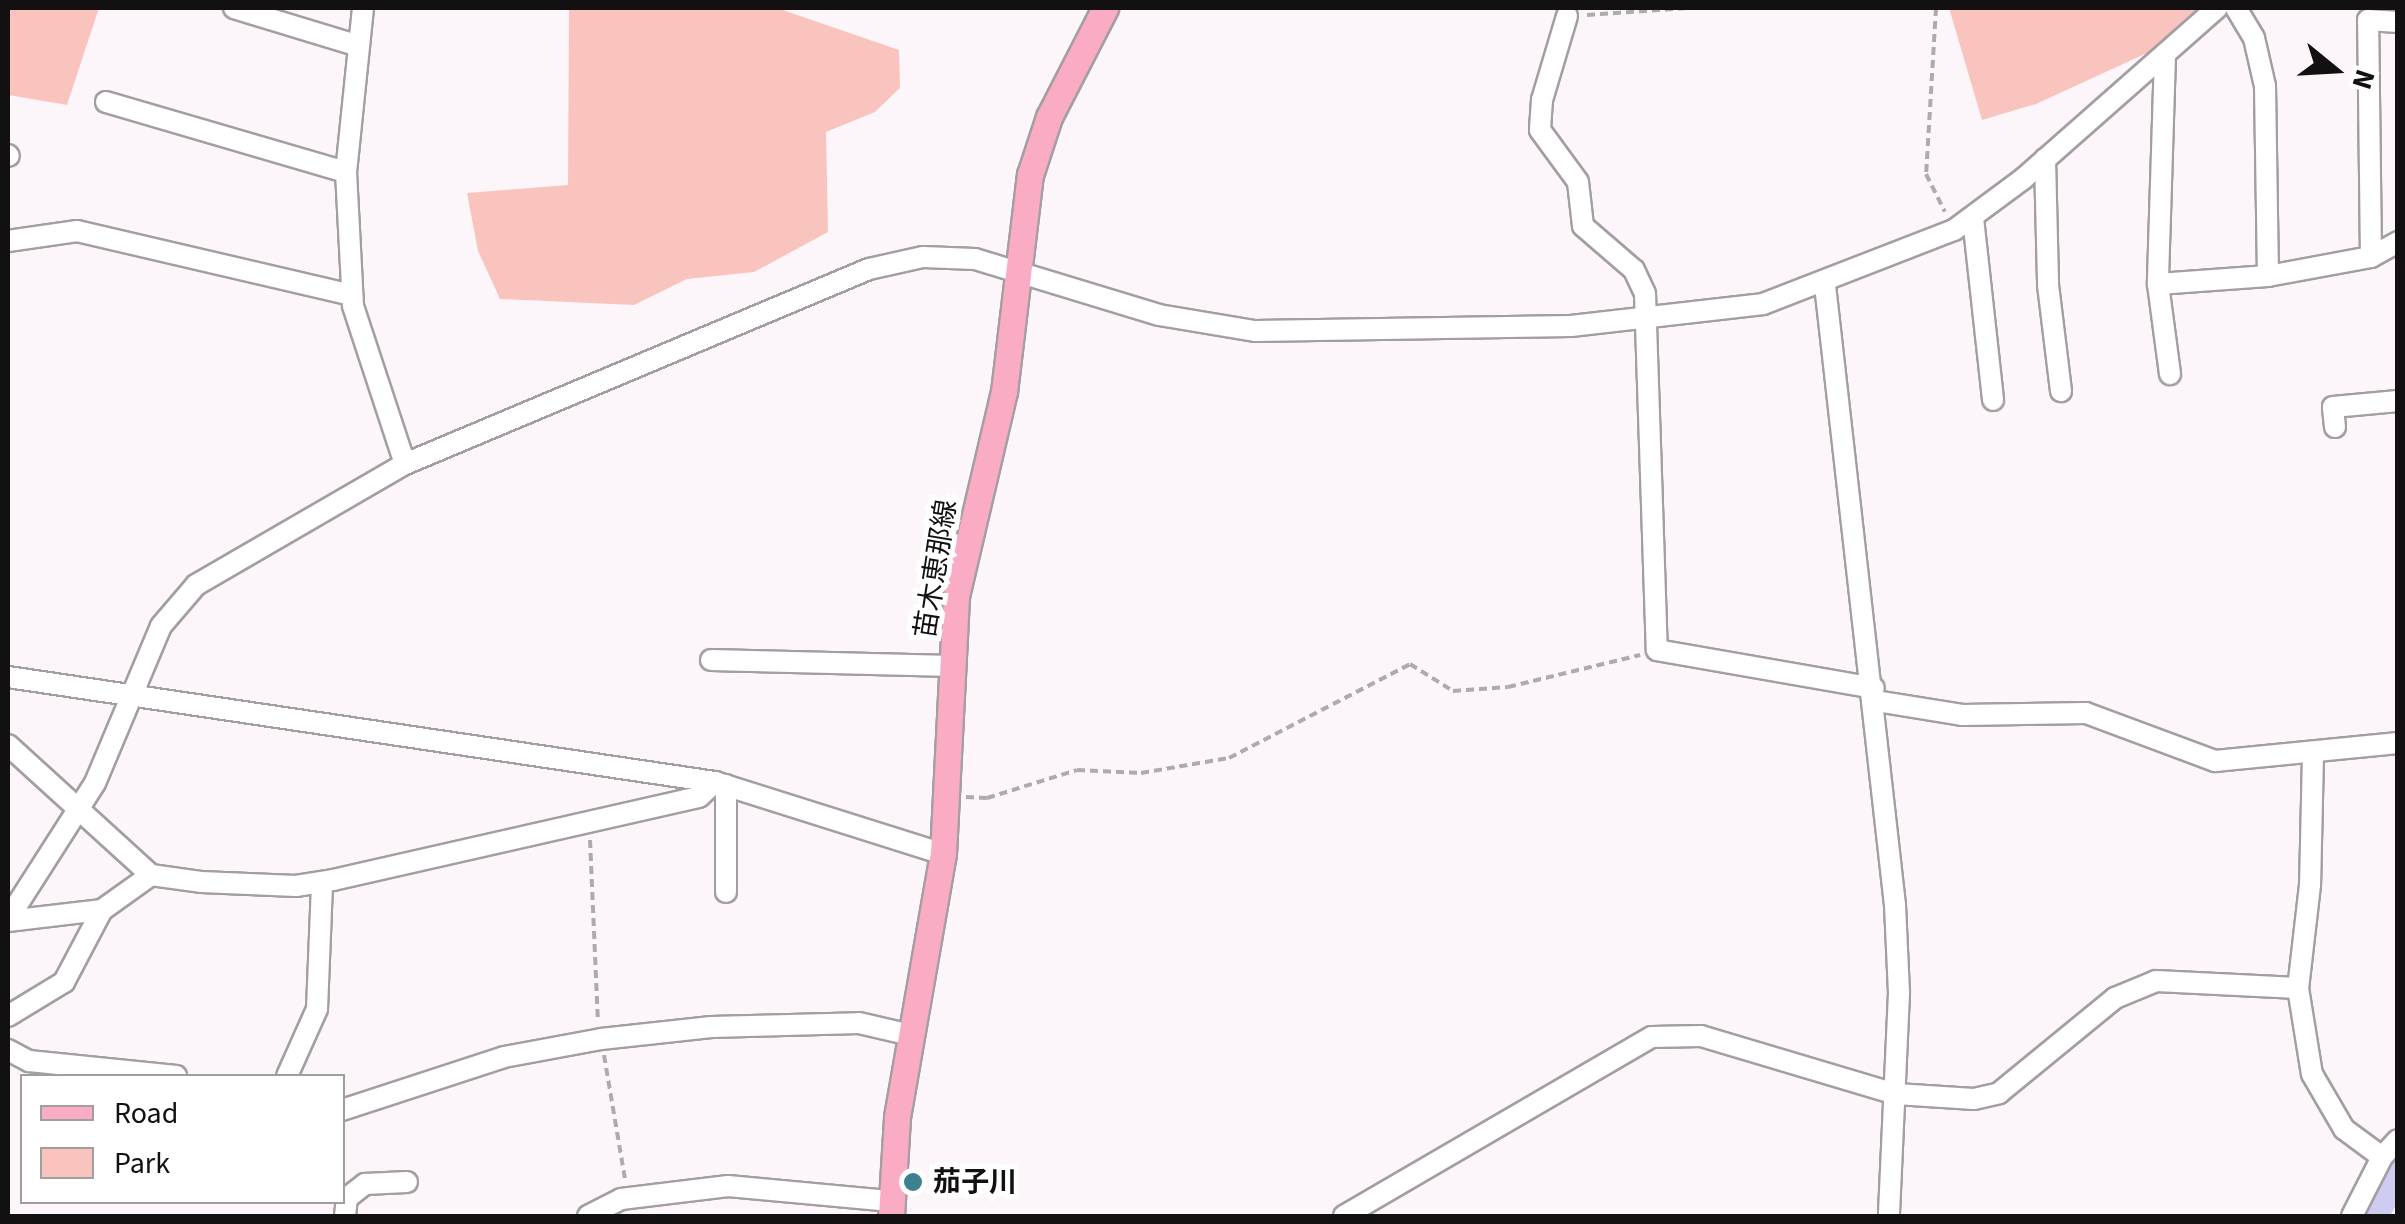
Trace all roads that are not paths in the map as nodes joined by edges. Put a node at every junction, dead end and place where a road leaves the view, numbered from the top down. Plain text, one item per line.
1 (234, 8) edge
2 (363, 8) edge
3 (1105, 8) edge
4 (2218, 8) edge
5 (2236, 8) edge
6 (1567, 16) road end
7 (2398, 22) edge
8 (356, 45) junction
9 (2165, 56) junction
10 (106, 102) dead end
11 (2045, 159) junction
12 (346, 172) junction
13 (1973, 218) junction
14 (8, 241) edge
15 (2398, 242) edge
16 (2371, 258) junction
17 (1018, 270) junction
18 (2268, 276) junction
19 (2158, 284) junction
20 (1825, 285) junction
21 (352, 295) junction
22 (1641, 319) junction
23 (2170, 374) dead end
24 (2061, 390) dead end
25 (1994, 400) dead end
26 (2398, 401) edge
27 (2335, 427) dead end
28 (405, 464) junction
29 (710, 660) dead end
30 (952, 666) junction
31 (8, 677) edge
32 (1875, 694) junction
33 (131, 698) junction
34 (2398, 743) edge
35 (8, 745) edge
36 (2313, 755) junction
37 (721, 784) junction
38 (76, 812) junction
39 (943, 854) junction
40 (152, 875) junction
41 (322, 882) junction
42 (726, 892) dead end
43 (102, 910) junction
44 (8, 920) edge
45 (2298, 988) junction
46 (8, 1016) edge
47 (911, 1035) junction
48 (8, 1050) edge
49 (155, 1074) edge
50 (288, 1074) edge
51 (1896, 1094) junction
52 (345, 1109) edge
53 (2398, 1140) edge
54 (2382, 1156) junction
55 (407, 1182) dead end
56 (891, 1208) edge
57 (345, 1216) edge
58 (588, 1216) edge
59 (1344, 1216) edge
60 (1889, 1216) edge
61 (2352, 1216) edge

1 - 8 street
2 - 8 street
3 - 17 main road, 苗木恵那線
4 - 9 street
5 - 18 street
6 - 22 street
7 - 16 street
8 - 12 street
9 - 11 street
9 - 19 street
10 - 12 street
11 - 13 street
11 - 24 street
12 - 21 street
13 - 20 street
13 - 25 street
14 - 21 street
15 - 16 street
16 - 18 street
17 - 22 street
17 - 28 street
17 - 30 main road, 苗木恵那線
18 - 19 street
19 - 23 street
20 - 22 street
20 - 32 street
21 - 28 street
22 - 32 street
26 - 27 street
28 - 33 street
29 - 30 street
30 - 39 main road, 苗木恵那線
31 - 33 street
32 - 36 street
32 - 51 street
33 - 37 street
33 - 38 street
34 - 36 street
35 - 38 street
36 - 45 street
37 - 39 street
37 - 41 street
37 - 42 street
38 - 40 street
38 - 44 street
39 - 47 main road, 苗木恵那線
40 - 41 street
40 - 43 street
41 - 50 street
43 - 44 street
43 - 46 street
45 - 51 street
45 - 54 street
47 - 52 street
47 - 56 main road, 苗木恵那線
48 - 49 street
51 - 59 street
51 - 60 street
53 - 54 street
54 - 61 street
55 - 57 street
56 - 58 street

